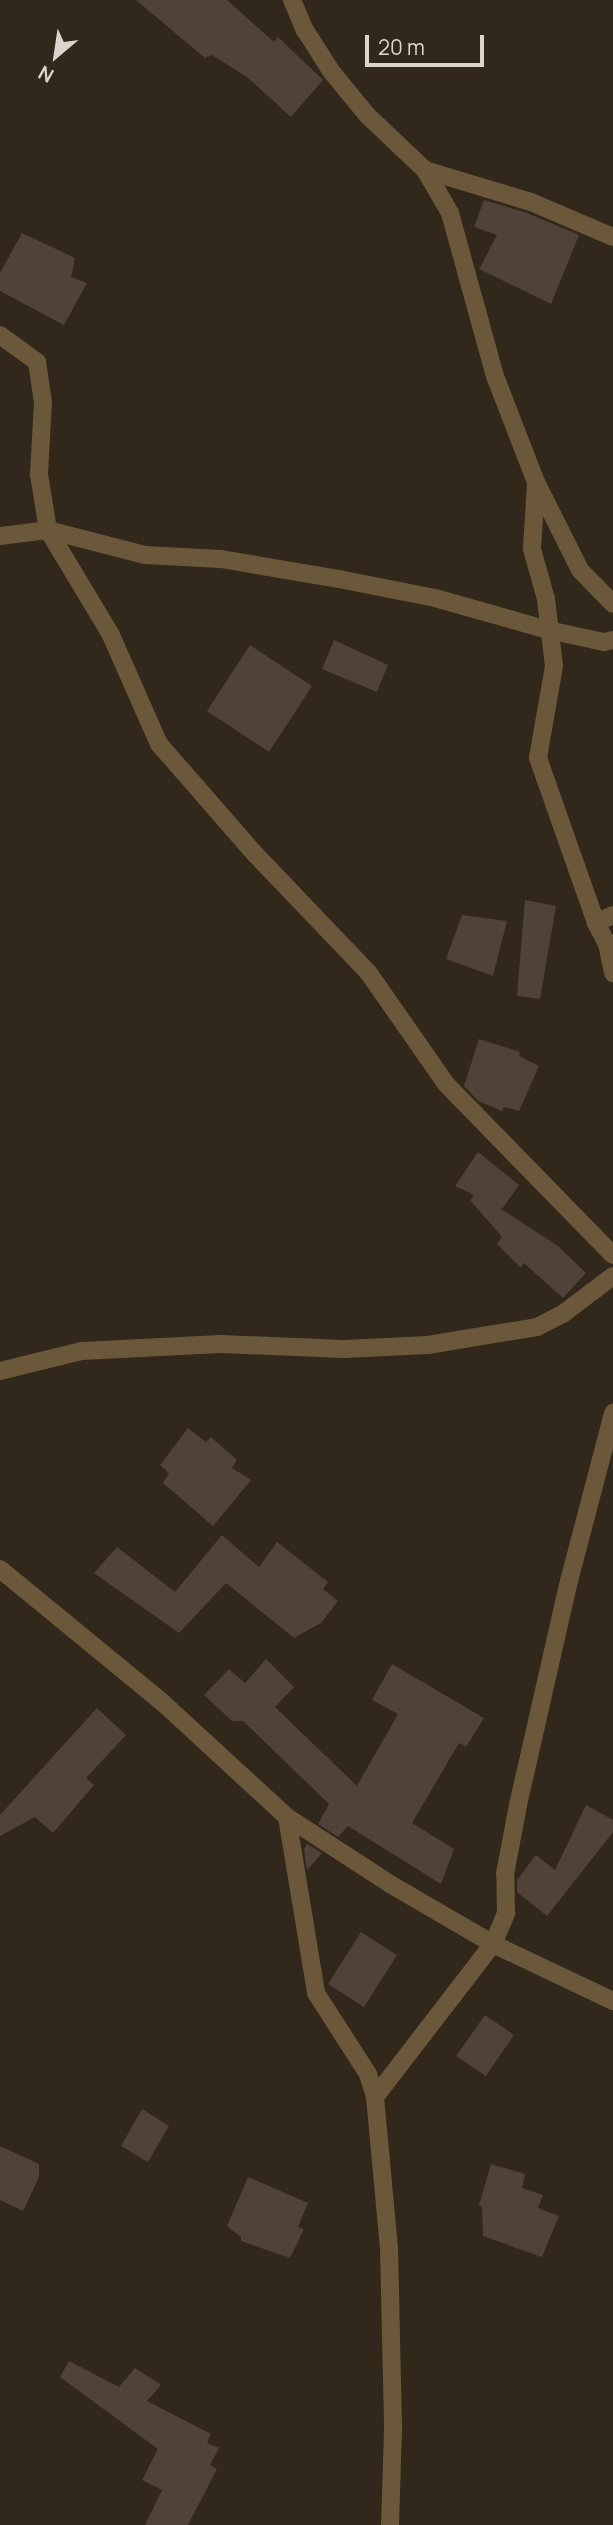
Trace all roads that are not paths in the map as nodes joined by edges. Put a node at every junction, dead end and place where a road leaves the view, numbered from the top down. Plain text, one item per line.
1 (292, 0) edge
2 (425, 170) junction
3 (613, 236) edge
4 (0, 335) edge
5 (536, 482) junction
6 (48, 530) junction
7 (0, 536) edge
8 (613, 604) edge
9 (548, 630) junction
10 (613, 640) edge
11 (613, 915) edge
12 (596, 923) junction
13 (613, 973) edge
14 (613, 1255) edge
15 (613, 1276) edge
16 (0, 1371) edge
17 (613, 1413) edge
18 (0, 1569) edge
19 (287, 1817) junction
20 (493, 1944) junction
21 (613, 2001) edge
22 (375, 2097) junction
23 (390, 2525) edge

1 - 2 street
2 - 3 street
2 - 5 street
4 - 6 street
5 - 8 street
5 - 9 street
6 - 7 street
6 - 9 street
6 - 14 street
9 - 10 street
9 - 12 street
11 - 12 street
12 - 13 street
15 - 16 street
17 - 20 street
18 - 19 street
19 - 20 street
19 - 22 street
20 - 21 street
20 - 22 street
22 - 23 street

